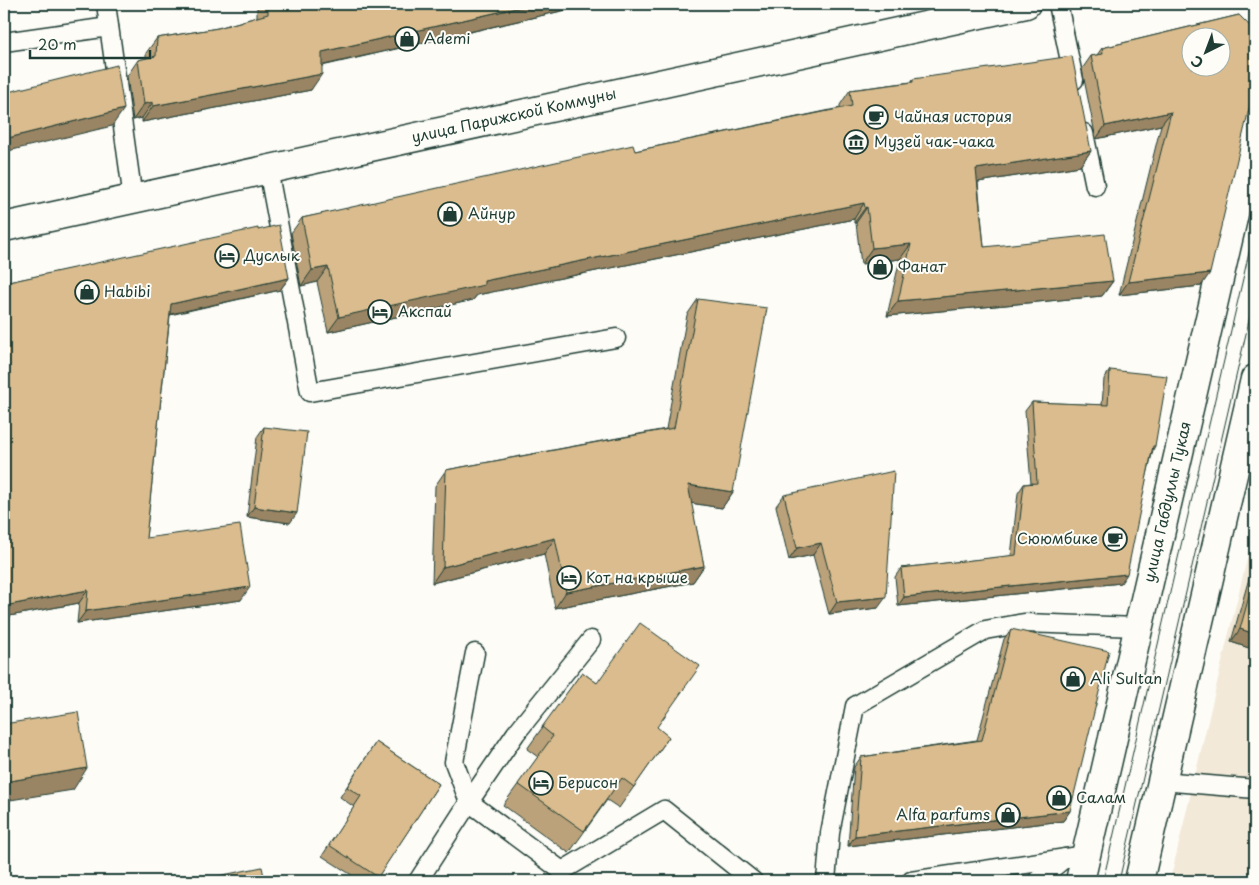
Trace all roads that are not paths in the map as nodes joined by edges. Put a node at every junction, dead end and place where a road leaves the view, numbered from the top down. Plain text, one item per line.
1 (106, 4) edge
2 (1026, 4) edge
3 (1058, 4) edge
4 (109, 28) junction
5 (4, 42) edge
6 (1078, 100) edge
7 (1081, 119) edge
8 (1255, 123) edge
9 (268, 169) junction
10 (1095, 186) dead end
11 (133, 199) junction
12 (4, 227) edge
13 (616, 338) dead end
14 (1255, 378) edge
15 (1138, 627) junction
16 (591, 640) dead end
17 (475, 653) dead end
18 (1162, 781) junction
19 (1255, 789) edge
20 (469, 802) junction
21 (1076, 856) junction
22 (418, 881) edge
23 (753, 881) edge
24 (826, 881) edge
25 (910, 881) edge
26 (1037, 881) edge
27 (1080, 881) edge
28 (1139, 881) edge

1 - 4 lane
2 - 9 street, улица Парижской Коммуны
3 - 6 lane
4 - 5 lane
4 - 11 lane
7 - 10 lane
8 - 15 street, улица Габдуллы Тукая
9 - 11 street, улица Парижской Коммуны
9 - 13 lane
11 - 12 street, улица Парижской Коммуны
14 - 18 street
15 - 21 street, улица Габдуллы Тукая
15 - 24 lane
16 - 20 lane
17 - 20 lane
18 - 19 lane
18 - 28 street
20 - 22 lane
20 - 23 lane
21 - 25 lane
21 - 26 lane
21 - 27 street, улица Габдуллы Тукая

